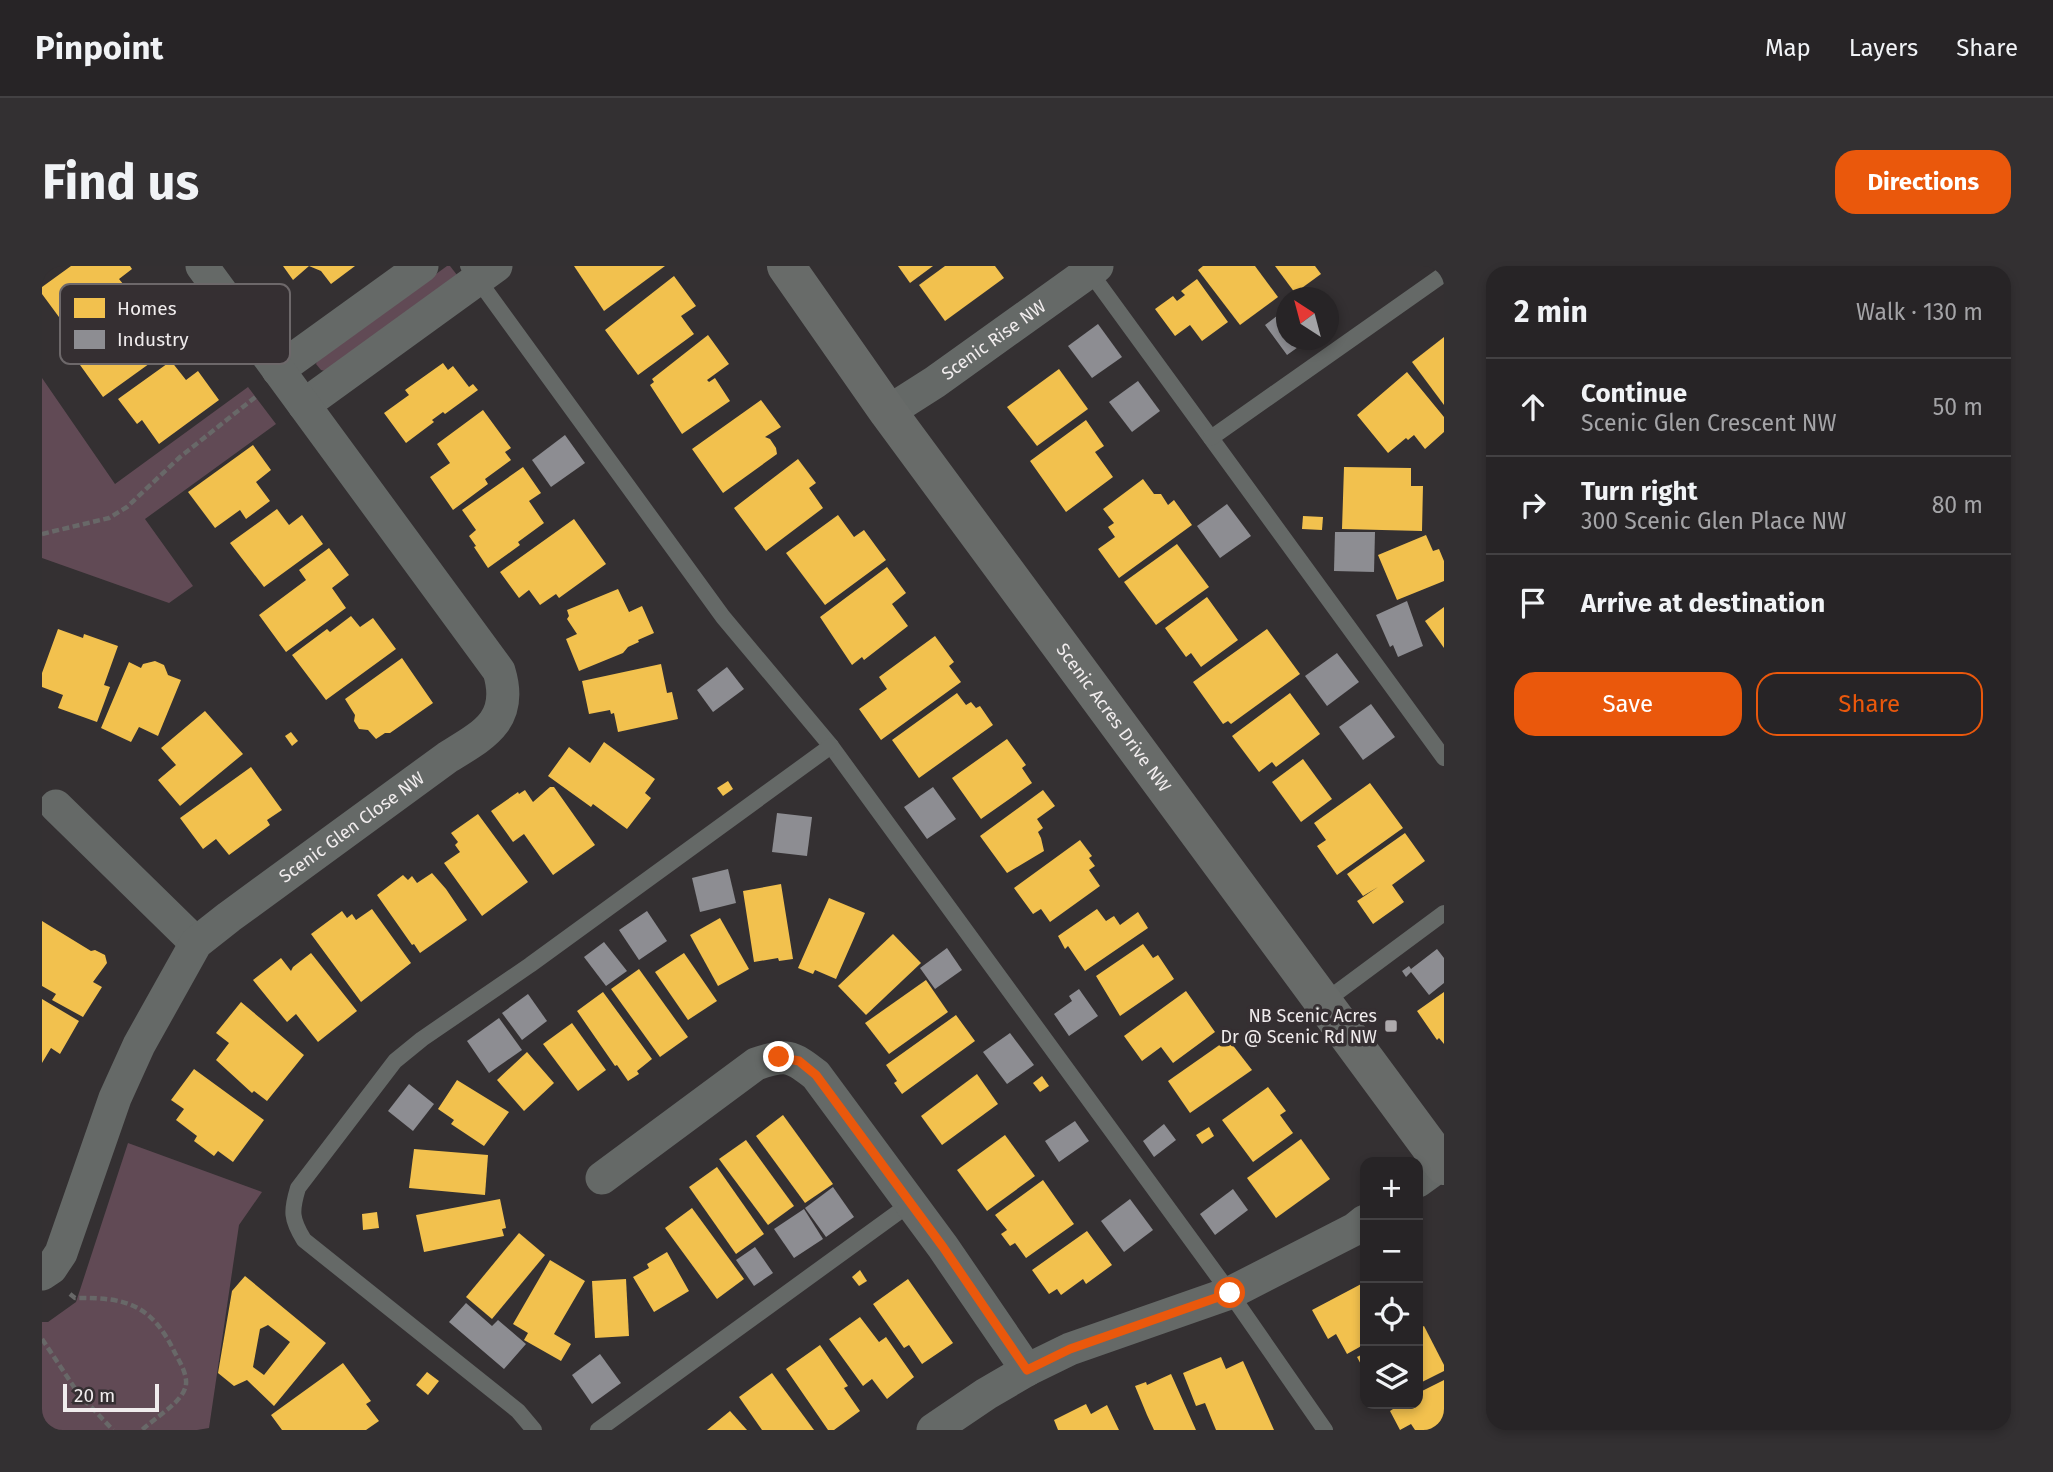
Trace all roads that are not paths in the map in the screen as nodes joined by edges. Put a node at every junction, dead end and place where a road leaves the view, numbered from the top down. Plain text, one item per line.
1 (202, 266) edge
2 (422, 266) edge
3 (786, 266) edge
4 (1091, 268) edge
5 (480, 270) edge
6 (1444, 274) edge
7 (212, 284) edge
8 (257, 364) edge
9 (268, 383) junction
10 (304, 405) junction
11 (888, 412) junction
12 (1211, 438) junction
13 (831, 746) junction
14 (1444, 758) edge
15 (55, 806) dead end
16 (1444, 913) edge
17 (196, 943) junction
18 (1324, 1002) junction
19 (1437, 1168) edge
20 (602, 1178) dead end
21 (912, 1203) junction
22 (1360, 1225) edge
23 (42, 1274) edge
24 (1230, 1293) junction
25 (1027, 1370) junction
26 (534, 1430) edge
27 (598, 1430) edge
28 (933, 1430) edge
29 (1325, 1430) edge

1 - 7 street, Scenic Glen Close NW
2 - 9 street
3 - 11 street, Scenic Acres Drive NW
4 - 11 street, Scenic Rise NW
4 - 12 lane
5 - 10 street
5 - 13 lane
6 - 12 lane
8 - 9 street, Scenic Glen Close NW
9 - 10 street, Scenic Glen Close NW
10 - 17 street, Scenic Glen Close NW
11 - 18 street, Scenic Acres Drive NW
12 - 14 lane
13 - 24 lane
13 - 26 lane
15 - 17 street
16 - 18 lane
17 - 23 street, Scenic Glen Close NW
18 - 19 street, Scenic Acres Drive NW
20 - 21 street
21 - 25 street
21 - 27 lane
22 - 24 street
24 - 25 street
24 - 29 lane
25 - 28 street

